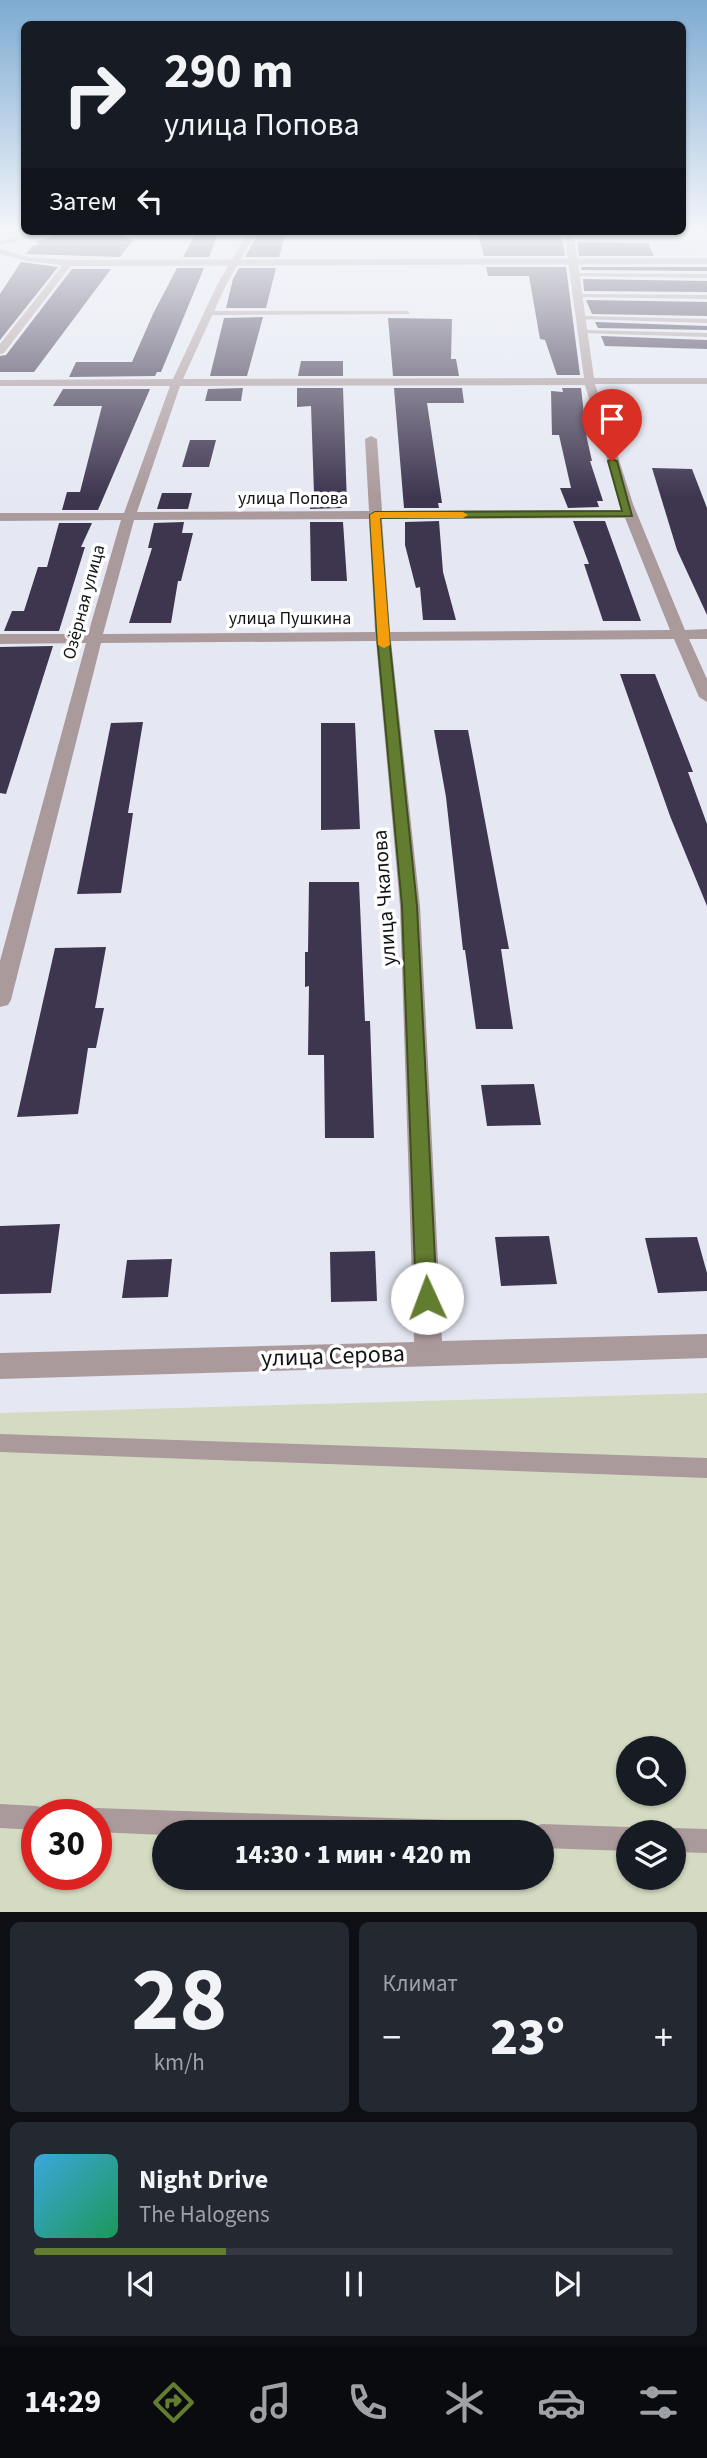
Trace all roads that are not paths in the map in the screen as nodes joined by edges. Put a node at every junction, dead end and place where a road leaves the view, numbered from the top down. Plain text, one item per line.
1 (26, 318) edge
2 (207, 318) edge
3 (582, 318) edge
4 (591, 318) edge
5 (707, 321) edge
6 (583, 332) junction
7 (707, 335) edge
8 (0, 351) edge
9 (707, 381) edge
10 (589, 382) junction
11 (0, 383) edge
12 (177, 384) junction
13 (370, 439) dead end
14 (628, 514) junction
15 (375, 515) junction
16 (128, 516) junction
17 (0, 517) edge
18 (707, 634) edge
19 (680, 635) junction
20 (383, 636) junction
21 (94, 638) junction
22 (0, 639) edge
23 (707, 697) edge
24 (0, 1000) edge
25 (707, 1346) edge
26 (429, 1354) junction
27 (0, 1366) edge
28 (0, 1443) edge
29 (707, 1468) edge
30 (0, 1816) edge
31 (21, 1817) edge
32 (112, 1821) edge
33 (152, 1822) edge
34 (554, 1836) edge
35 (616, 1839) edge
36 (686, 1841) edge
37 (707, 1842) edge

1 - 8 street
2 - 12 street, Озёрная улица
3 - 6 street
4 - 5 lane
6 - 7 lane
6 - 10 street
9 - 10 street
10 - 12 street
10 - 14 street
11 - 12 street
12 - 16 street, Озёрная улица
13 - 15 street, улица Чкалова
14 - 15 street, улица Попова
14 - 19 street
15 - 16 street, улица Попова
15 - 20 street, улица Чкалова
16 - 17 street, улица Попова
16 - 21 street, Озёрная улица
18 - 19 street, улица Пушкина
19 - 20 street, улица Пушкина
19 - 23 street
20 - 21 street, улица Пушкина
20 - 26 street, улица Чкалова
21 - 22 street, улица Пушкина
21 - 24 street, Озёрная улица
25 - 26 street, улица Серова
26 - 27 street, улица Серова
28 - 29 lane
30 - 31 lane
32 - 33 lane
34 - 35 lane
36 - 37 lane

